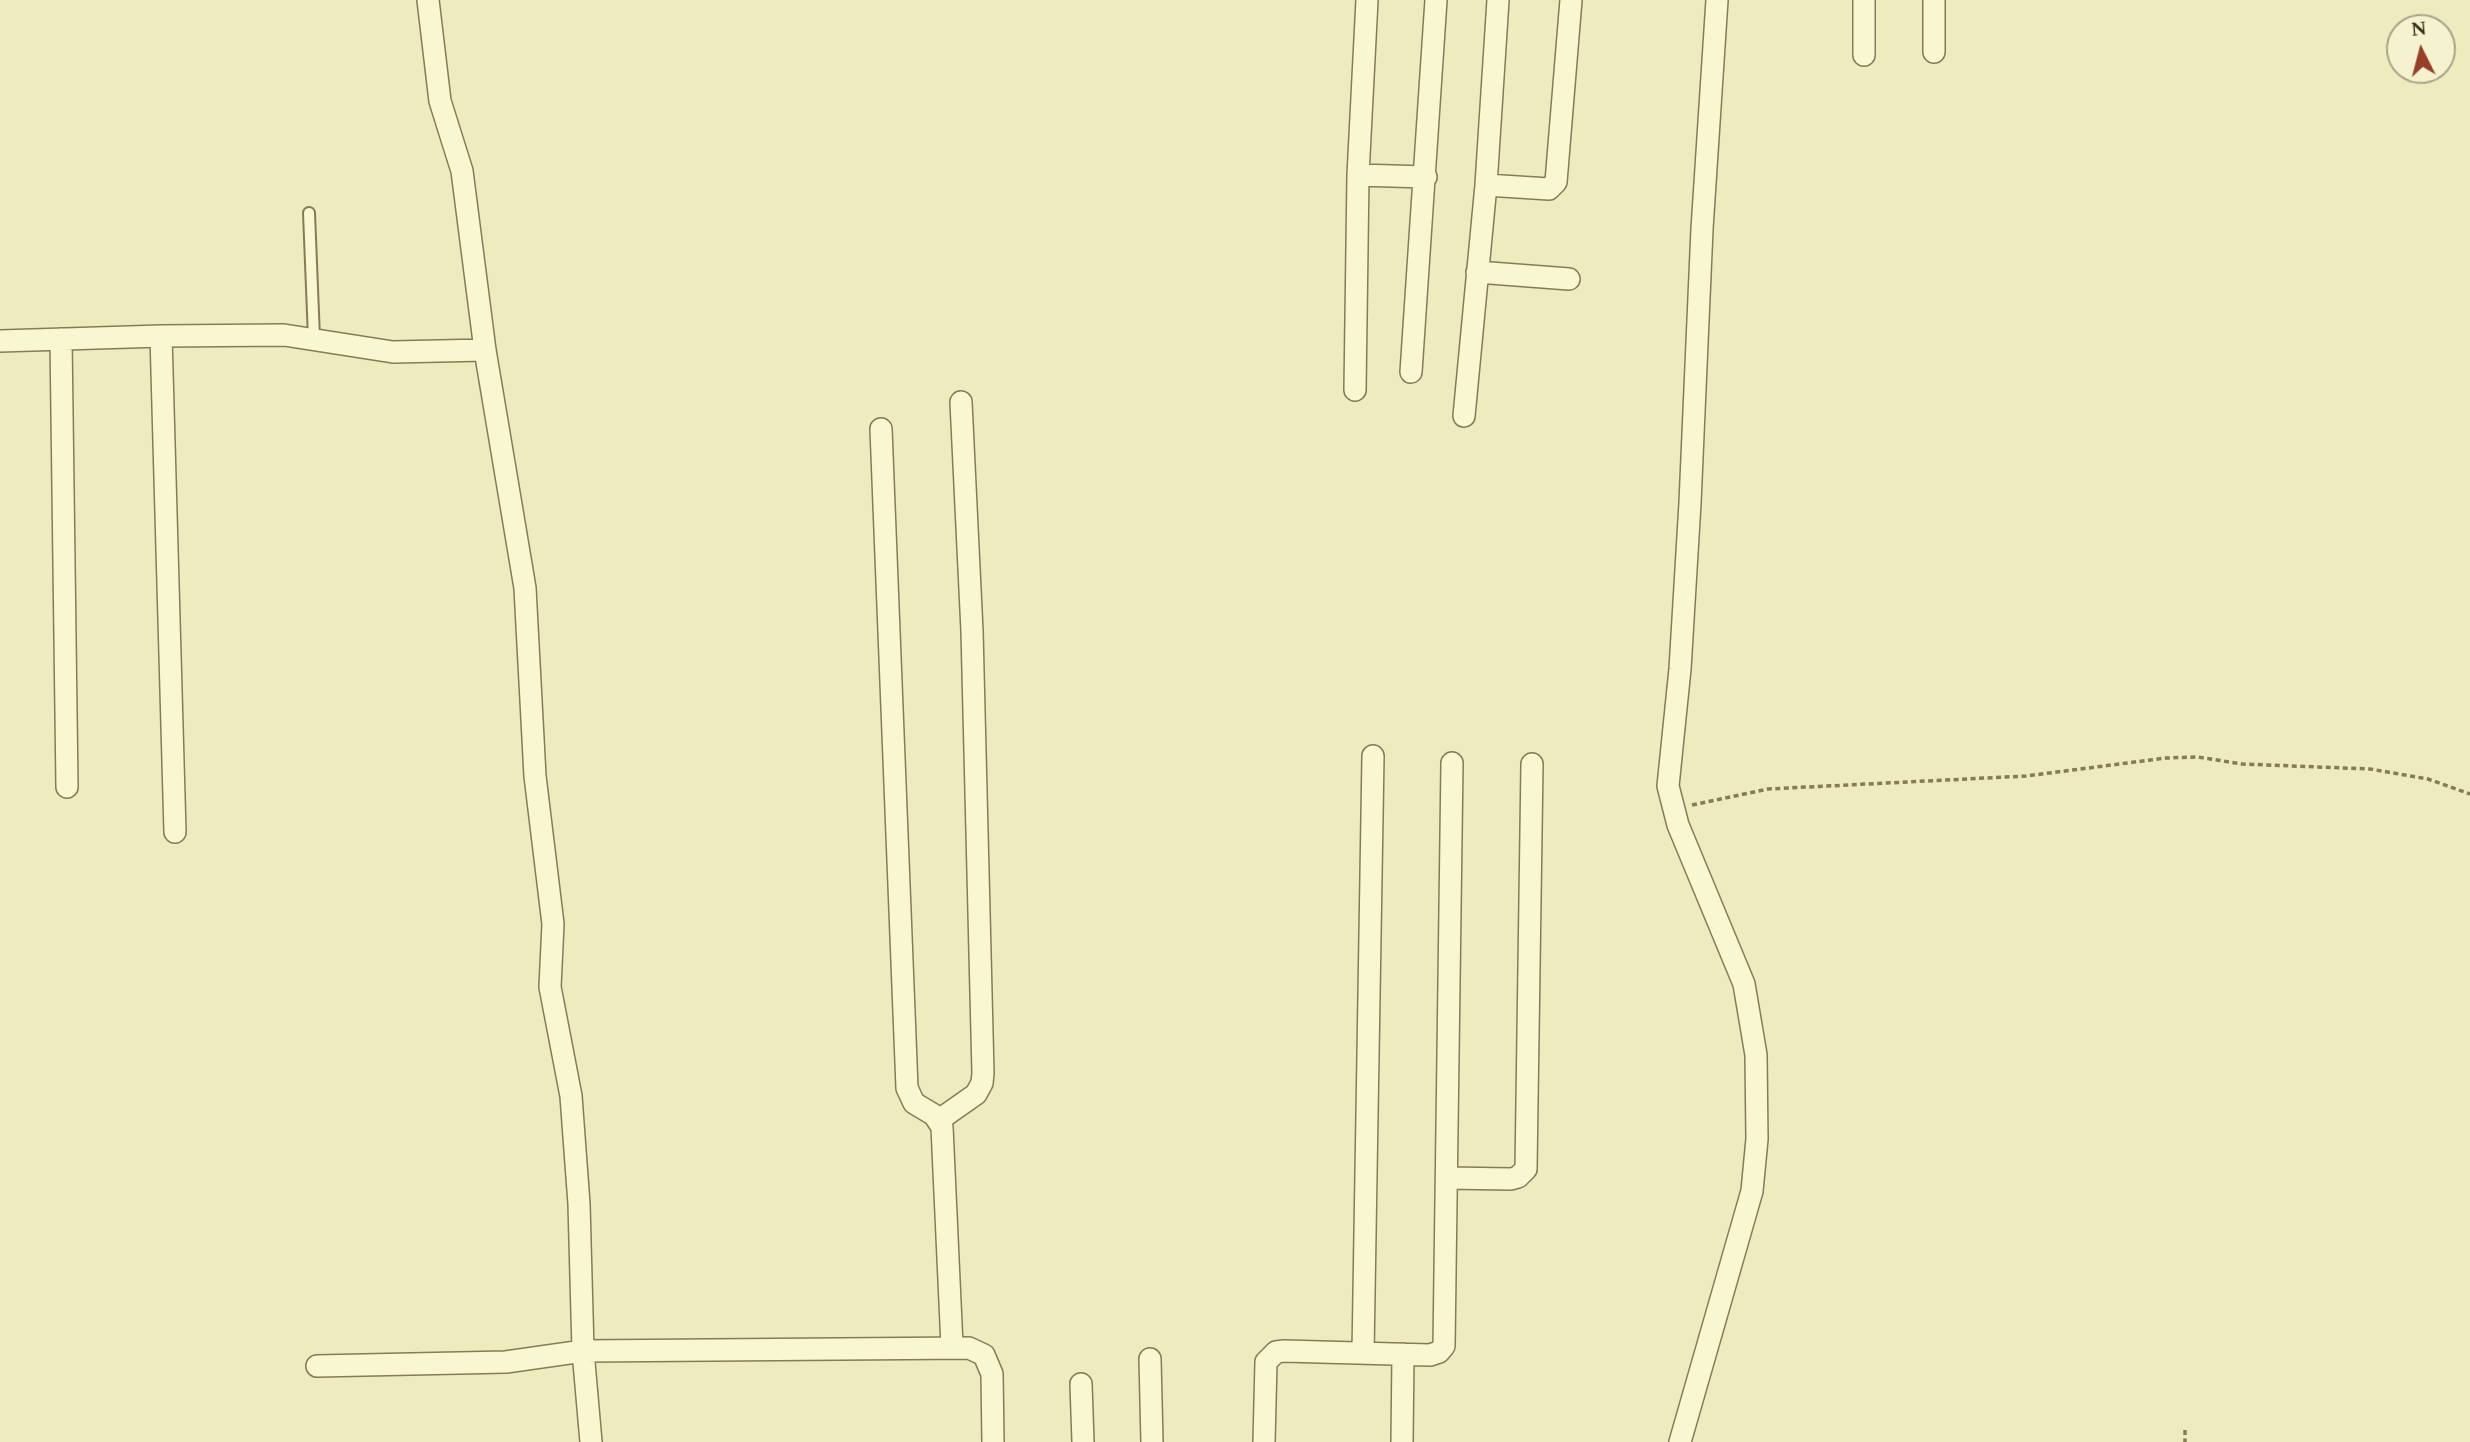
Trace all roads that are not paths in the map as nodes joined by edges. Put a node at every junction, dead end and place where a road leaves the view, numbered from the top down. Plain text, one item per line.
1 (428, 0) edge
2 (1367, 0) edge
3 (1436, 0) edge
4 (1498, 0) edge
5 (1570, 0) edge
6 (1717, 0) edge
7 (1864, 0) edge
8 (1934, 0) edge
9 (1934, 52) dead end
10 (1864, 55) dead end
11 (1358, 176) junction
12 (1426, 177) junction
13 (1486, 185) junction
14 (309, 213) dead end
15 (1478, 272) junction
16 (1569, 279) dead end
17 (162, 336) junction
18 (314, 338) junction
19 (61, 339) junction
20 (0, 341) edge
21 (485, 350) junction
22 (1411, 372) dead end
23 (1355, 390) dead end
24 (961, 402) dead end
25 (1464, 416) dead end
26 (881, 429) dead end
27 (1373, 756) dead end
28 (1452, 762) dead end
29 (1532, 764) dead end
30 (67, 787) dead end
31 (175, 832) dead end
32 (939, 1120) junction
33 (1447, 1178) junction
34 (952, 1346) junction
35 (583, 1351) junction
36 (1363, 1353) junction
37 (1403, 1354) junction
38 (1150, 1359) dead end
39 (317, 1366) dead end
40 (1081, 1384) dead end
41 (591, 1442) edge
42 (993, 1442) edge
43 (1083, 1442) edge
44 (1152, 1442) edge
45 (1264, 1442) edge
46 (1402, 1442) edge
47 (1680, 1442) edge

1 - 21 street
2 - 11 street
3 - 12 street
4 - 13 street
5 - 13 street
6 - 47 street
7 - 10 street
8 - 9 street
11 - 12 street
11 - 23 street
12 - 22 street
13 - 15 street
14 - 18 lane
15 - 16 street
15 - 25 street
17 - 18 street
17 - 19 street
17 - 31 street
18 - 21 street
19 - 20 street
19 - 30 street
21 - 35 street
24 - 32 street
26 - 32 street
27 - 36 street
28 - 33 street
29 - 33 street
32 - 34 street
33 - 37 street
34 - 35 street
34 - 42 street
35 - 39 street
35 - 41 street
36 - 37 street
36 - 45 street
37 - 46 street
38 - 44 street
40 - 43 street

